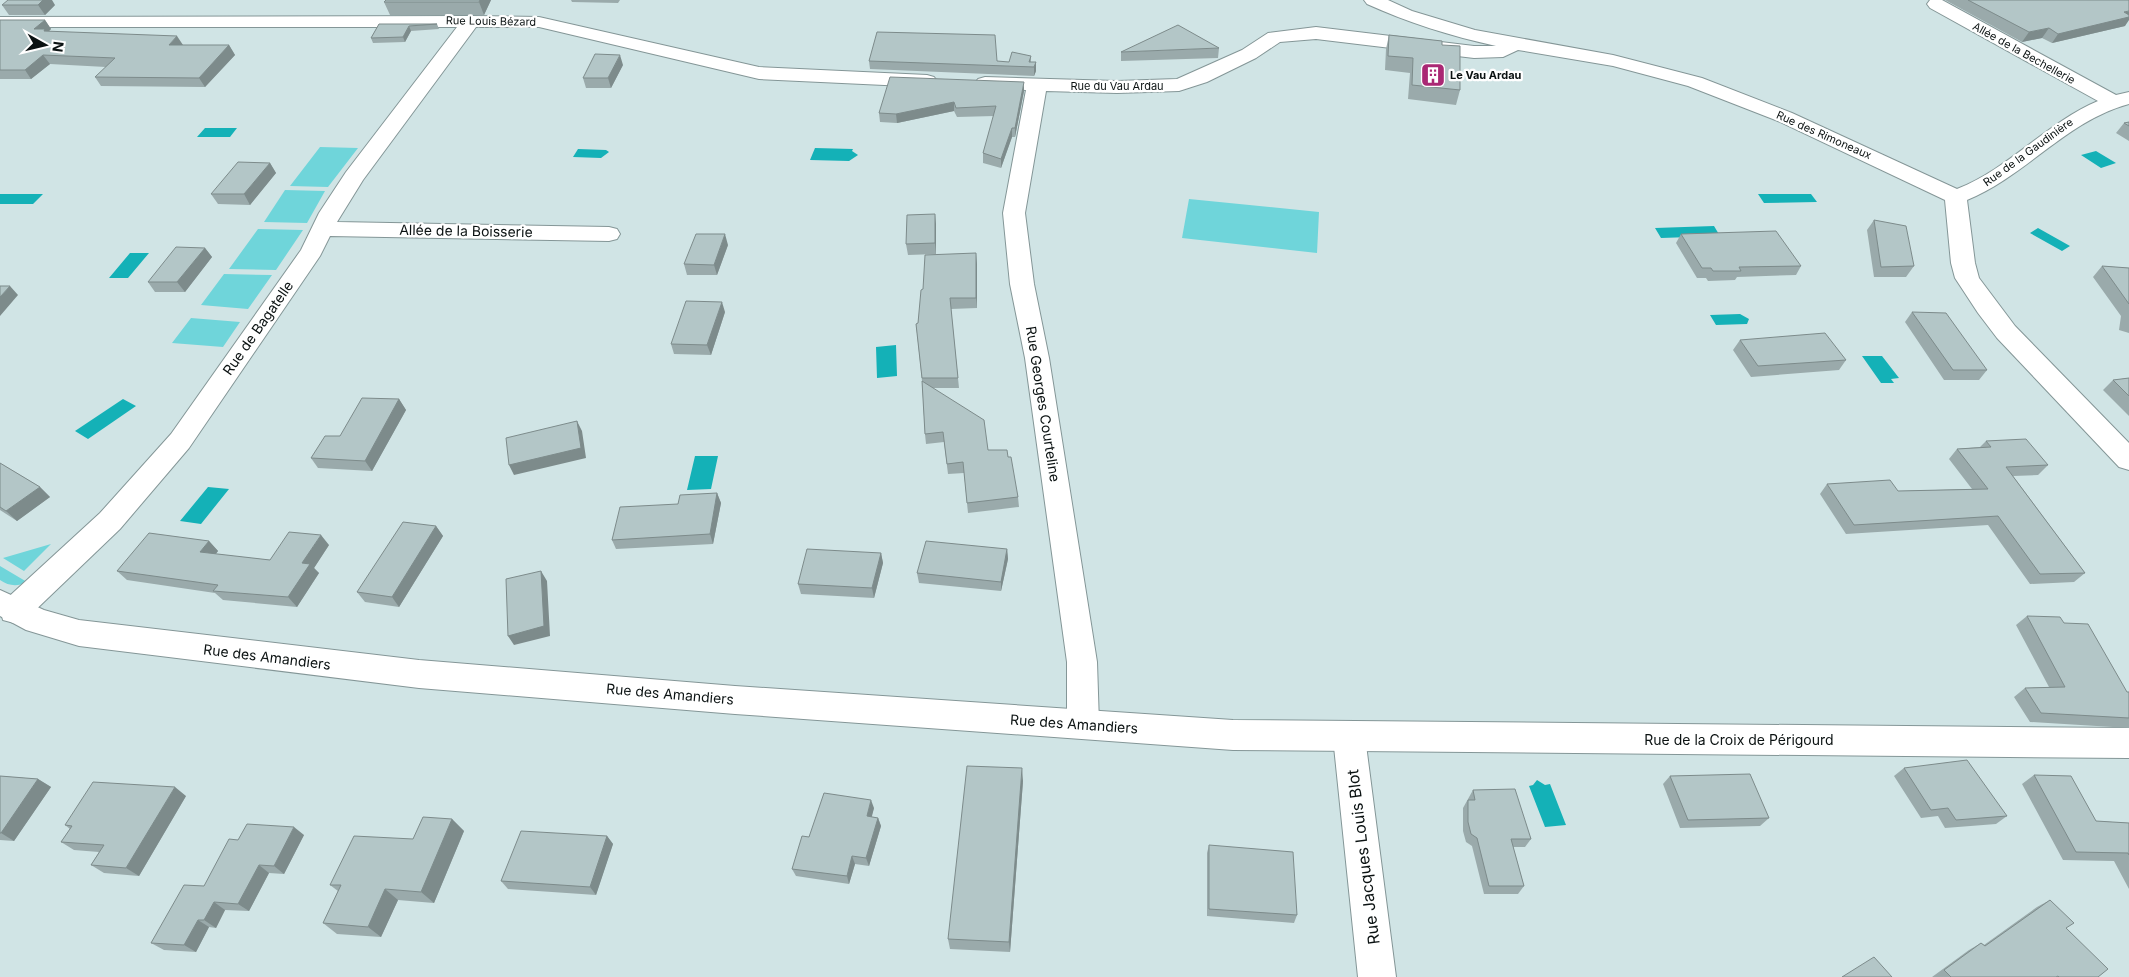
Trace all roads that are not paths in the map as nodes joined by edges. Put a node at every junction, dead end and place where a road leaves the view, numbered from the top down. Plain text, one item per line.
1 (1374, 0) edge
2 (1936, 4) dead end
3 (472, 20) junction
4 (0, 22) edge
5 (1513, 45) junction
6 (949, 82) edge
7 (968, 82) edge
8 (1037, 85) junction
9 (2121, 100) edge
10 (1956, 197) junction
11 (324, 229) junction
12 (609, 234) dead end
13 (2129, 460) edge
14 (7, 606) edge
15 (1083, 724) junction
16 (1349, 737) junction
17 (2125, 749) edge
18 (1377, 977) edge

1 - 5 street, Rue des Rimoneaux
2 - 9 street, Allée de la Bechellerie
3 - 4 street, Rue Louis Bézard
3 - 6 street, Rue Louis Bézard
3 - 11 street, Rue de Bagatelle
5 - 8 street, Rue du Vau Ardau
5 - 10 street, Rue des Rimoneaux
7 - 8 street
8 - 15 street, Rue Georges Courteline
9 - 10 street, Rue de la Gaudinière
10 - 13 street
11 - 12 street, Allée de la Boisserie
11 - 14 street, Rue de Bagatelle
14 - 15 street, Rue des Amandiers
15 - 16 street, Rue des Amandiers
16 - 17 street, Rue de la Croix de Périgourd
16 - 18 street, Rue Jacques Louis Blot

